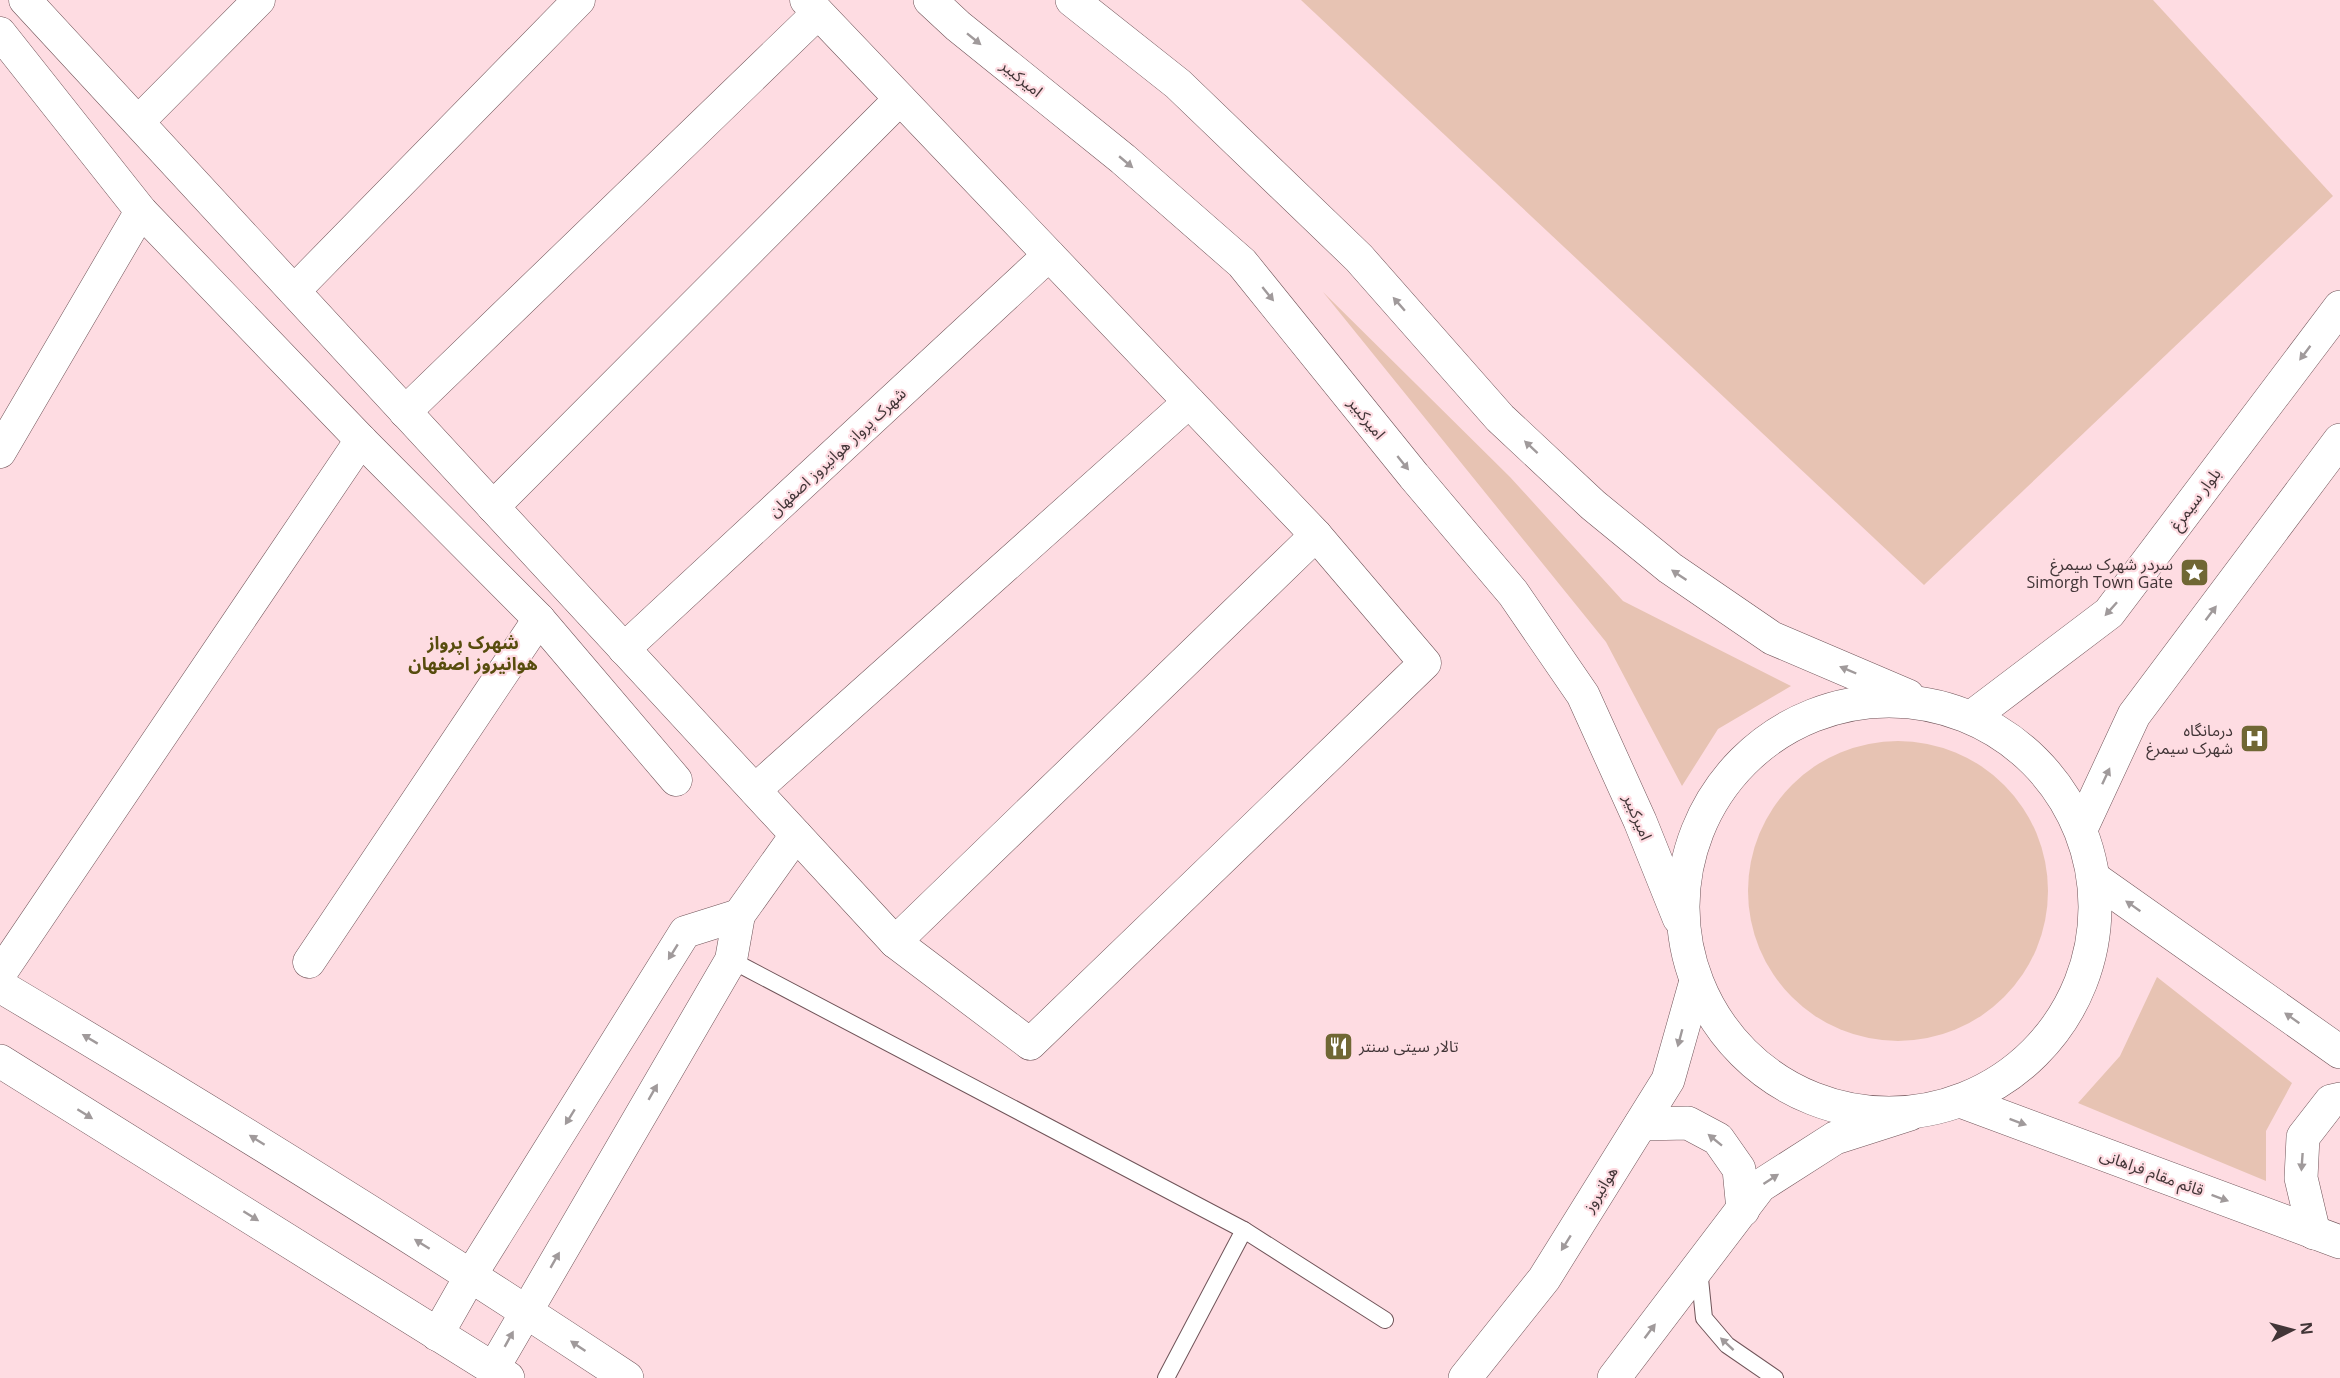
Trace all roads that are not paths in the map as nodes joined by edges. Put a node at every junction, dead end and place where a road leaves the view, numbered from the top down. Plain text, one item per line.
1 (259, 0) edge
2 (579, 0) edge
3 (930, 0) edge
4 (1072, 0) edge
5 (27, 1) edge
6 (812, 7) edge
7 (0, 33) edge
8 (900, 99) junction
9 (138, 122) junction
10 (141, 211) junction
11 (1049, 255) junction
12 (294, 291) junction
13 (2340, 307) edge
14 (1189, 402) junction
15 (405, 412) junction
16 (361, 440) junction
17 (2340, 440) edge
18 (0, 452) edge
19 (493, 507) junction
20 (1316, 535) junction
21 (539, 619) junction
22 (624, 649) junction
23 (1921, 701) junction
24 (1973, 716) junction
25 (676, 780) dead end
26 (755, 790) junction
27 (2081, 829) junction
28 (796, 835) junction
29 (2095, 879) junction
30 (739, 915) junction
31 (1683, 929) junction
32 (895, 942) junction
33 (731, 960) junction
34 (309, 962) dead end
35 (0, 974) edge
36 (1696, 981) junction
37 (0, 986) edge
38 (2340, 1052) edge
39 (0, 1061) edge
40 (2340, 1099) edge
41 (1963, 1102) junction
42 (1910, 1114) junction
43 (1641, 1124) junction
44 (1743, 1210) junction
45 (1244, 1230) junction
46 (2327, 1237) edge
47 (1698, 1267) junction
48 (471, 1275) junction
49 (525, 1310) junction
50 (1385, 1320) dead end
51 (437, 1335) junction
52 (500, 1373) edge
53 (627, 1378) edge
54 (1166, 1378) edge
55 (1465, 1378) edge
56 (1614, 1378) edge
57 (1775, 1378) edge

1 - 9 street
2 - 12 street
3 -> 31 main road, امیرکبیر
23 -> 4 main road
5 - 9 street
6 - 8 street
6 - 15 street
7 - 10 street
8 - 11 street
8 - 19 street
9 - 12 street
10 - 16 street
10 - 18 street
11 - 14 street
11 - 22 street, شهرک پرواز هوانیروز اصفهان
12 - 15 street
13 -> 24 main road, بلوار سیمرغ
14 - 20 street
14 - 26 street
15 - 19 street
16 - 21 street
16 - 35 street
27 -> 17 main road
19 - 22 street
20 - 32 street
20 - 32 street
21 - 25 street
21 - 34 street
22 - 26 street
23 - 24 main road
23 - 31 main road
24 - 27 main road
26 - 28 street
27 - 29 main road
28 - 30 street
28 - 32 street
38 -> 29 main road
29 - 41 main road
30 - 33 street
30 -> 48 street
31 - 36 main road
33 - 45 lane
49 -> 33 street
36 - 42 main road
36 -> 43 main road, هوانیروز
48 -> 37 main road
39 -> 51 main road
40 -> 46 main road
41 - 42 main road
41 -> 46 main road, قائم مقام فراهانی
44 -> 42 main road
44 -> 43 main road
43 -> 55 main road, هوانیروز
44 - 47 main road
45 - 50 lane
45 - 54 lane
56 -> 47 main road
57 -> 47 lane
48 - 49 main road
48 - 51 street
52 -> 49 street
53 -> 49 main road
51 - 52 main road

